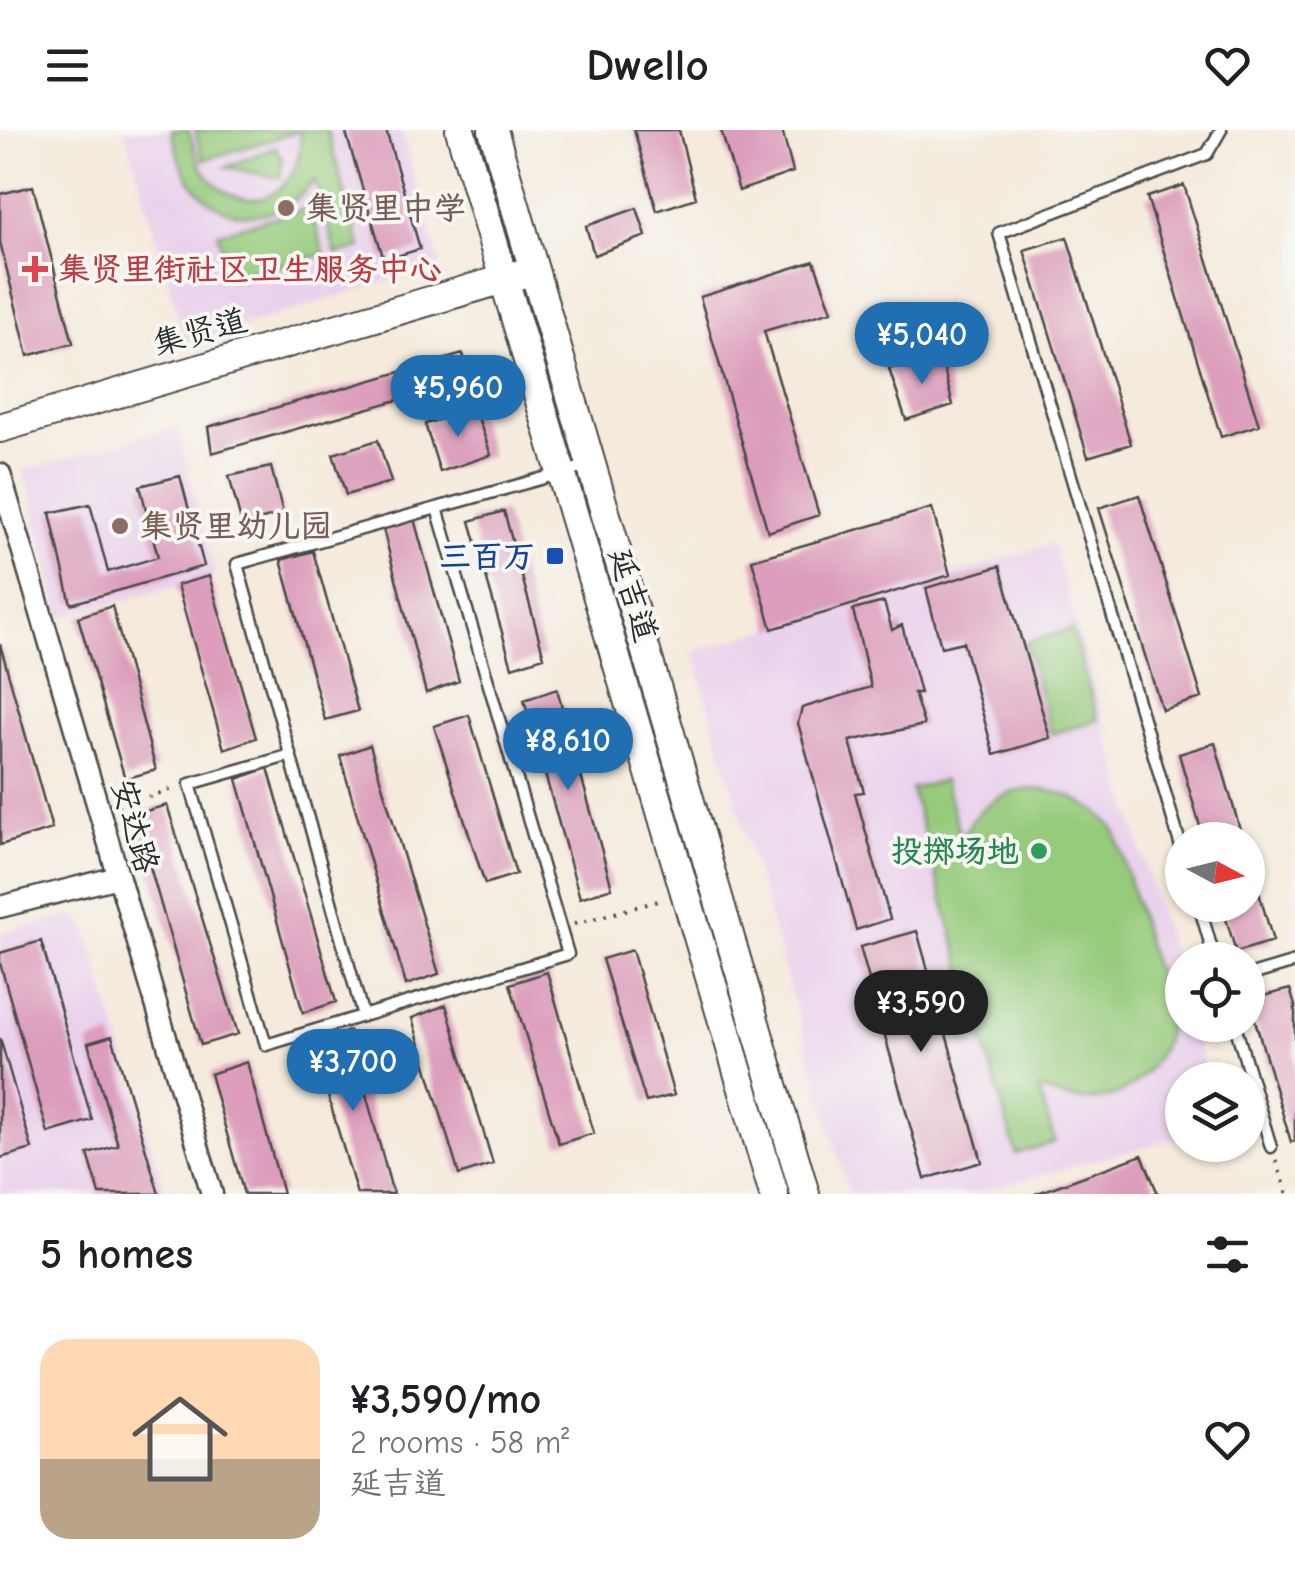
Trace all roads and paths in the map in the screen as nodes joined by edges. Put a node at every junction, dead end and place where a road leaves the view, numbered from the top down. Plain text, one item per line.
1 (460, 130) edge
2 (493, 130) edge
3 (1222, 130) edge
4 (534, 263) junction
5 (502, 272) junction
6 (0, 416) edge
7 (0, 428) edge
8 (592, 465) junction
9 (0, 474) edge
10 (560, 474) junction
11 (437, 508) junction
12 (0, 518) edge
13 (290, 756) junction
14 (190, 784) junction
15 (100, 812) junction
16 (1174, 822) edge
17 (112, 878) junction
18 (685, 894) junction
19 (0, 907) edge
20 (560, 928) junction
21 (1295, 962) edge
22 (1265, 971) edge
23 (363, 1016) junction
24 (1240, 1042) edge
25 (1271, 1147) joint
26 (200, 1194) edge
27 (212, 1194) edge
28 (774, 1194) edge
29 (805, 1194) edge
30 (1288, 1194) edge

1 - 5 main road, 延吉道
2 - 4 main road, 延吉道
3 - 16 lane
4 - 5 main road, 集贤道
4 - 8 main road, 延吉道
5 - 6 main road, 集贤道
5 - 7 main road, 集贤道
5 - 10 main road, 延吉道
8 - 10 lane
8 - 29 main road, 延吉道
9 - 15 street, 安达路
10 - 11 lane
10 - 18 main road, 延吉道
11 - 13 lane
11 - 20 lane
12 - 17 street, 安达路
13 - 14 lane
13 - 23 lane
14 - 15 path
14 - 23 lane
15 - 17 street, 安达路
17 - 19 street
17 - 26 street, 安达路
17 - 27 street, 安达路
18 - 20 path
18 - 28 main road, 延吉道
20 - 23 lane
21 - 22 lane
24 - 25 lane
25 - 30 path

